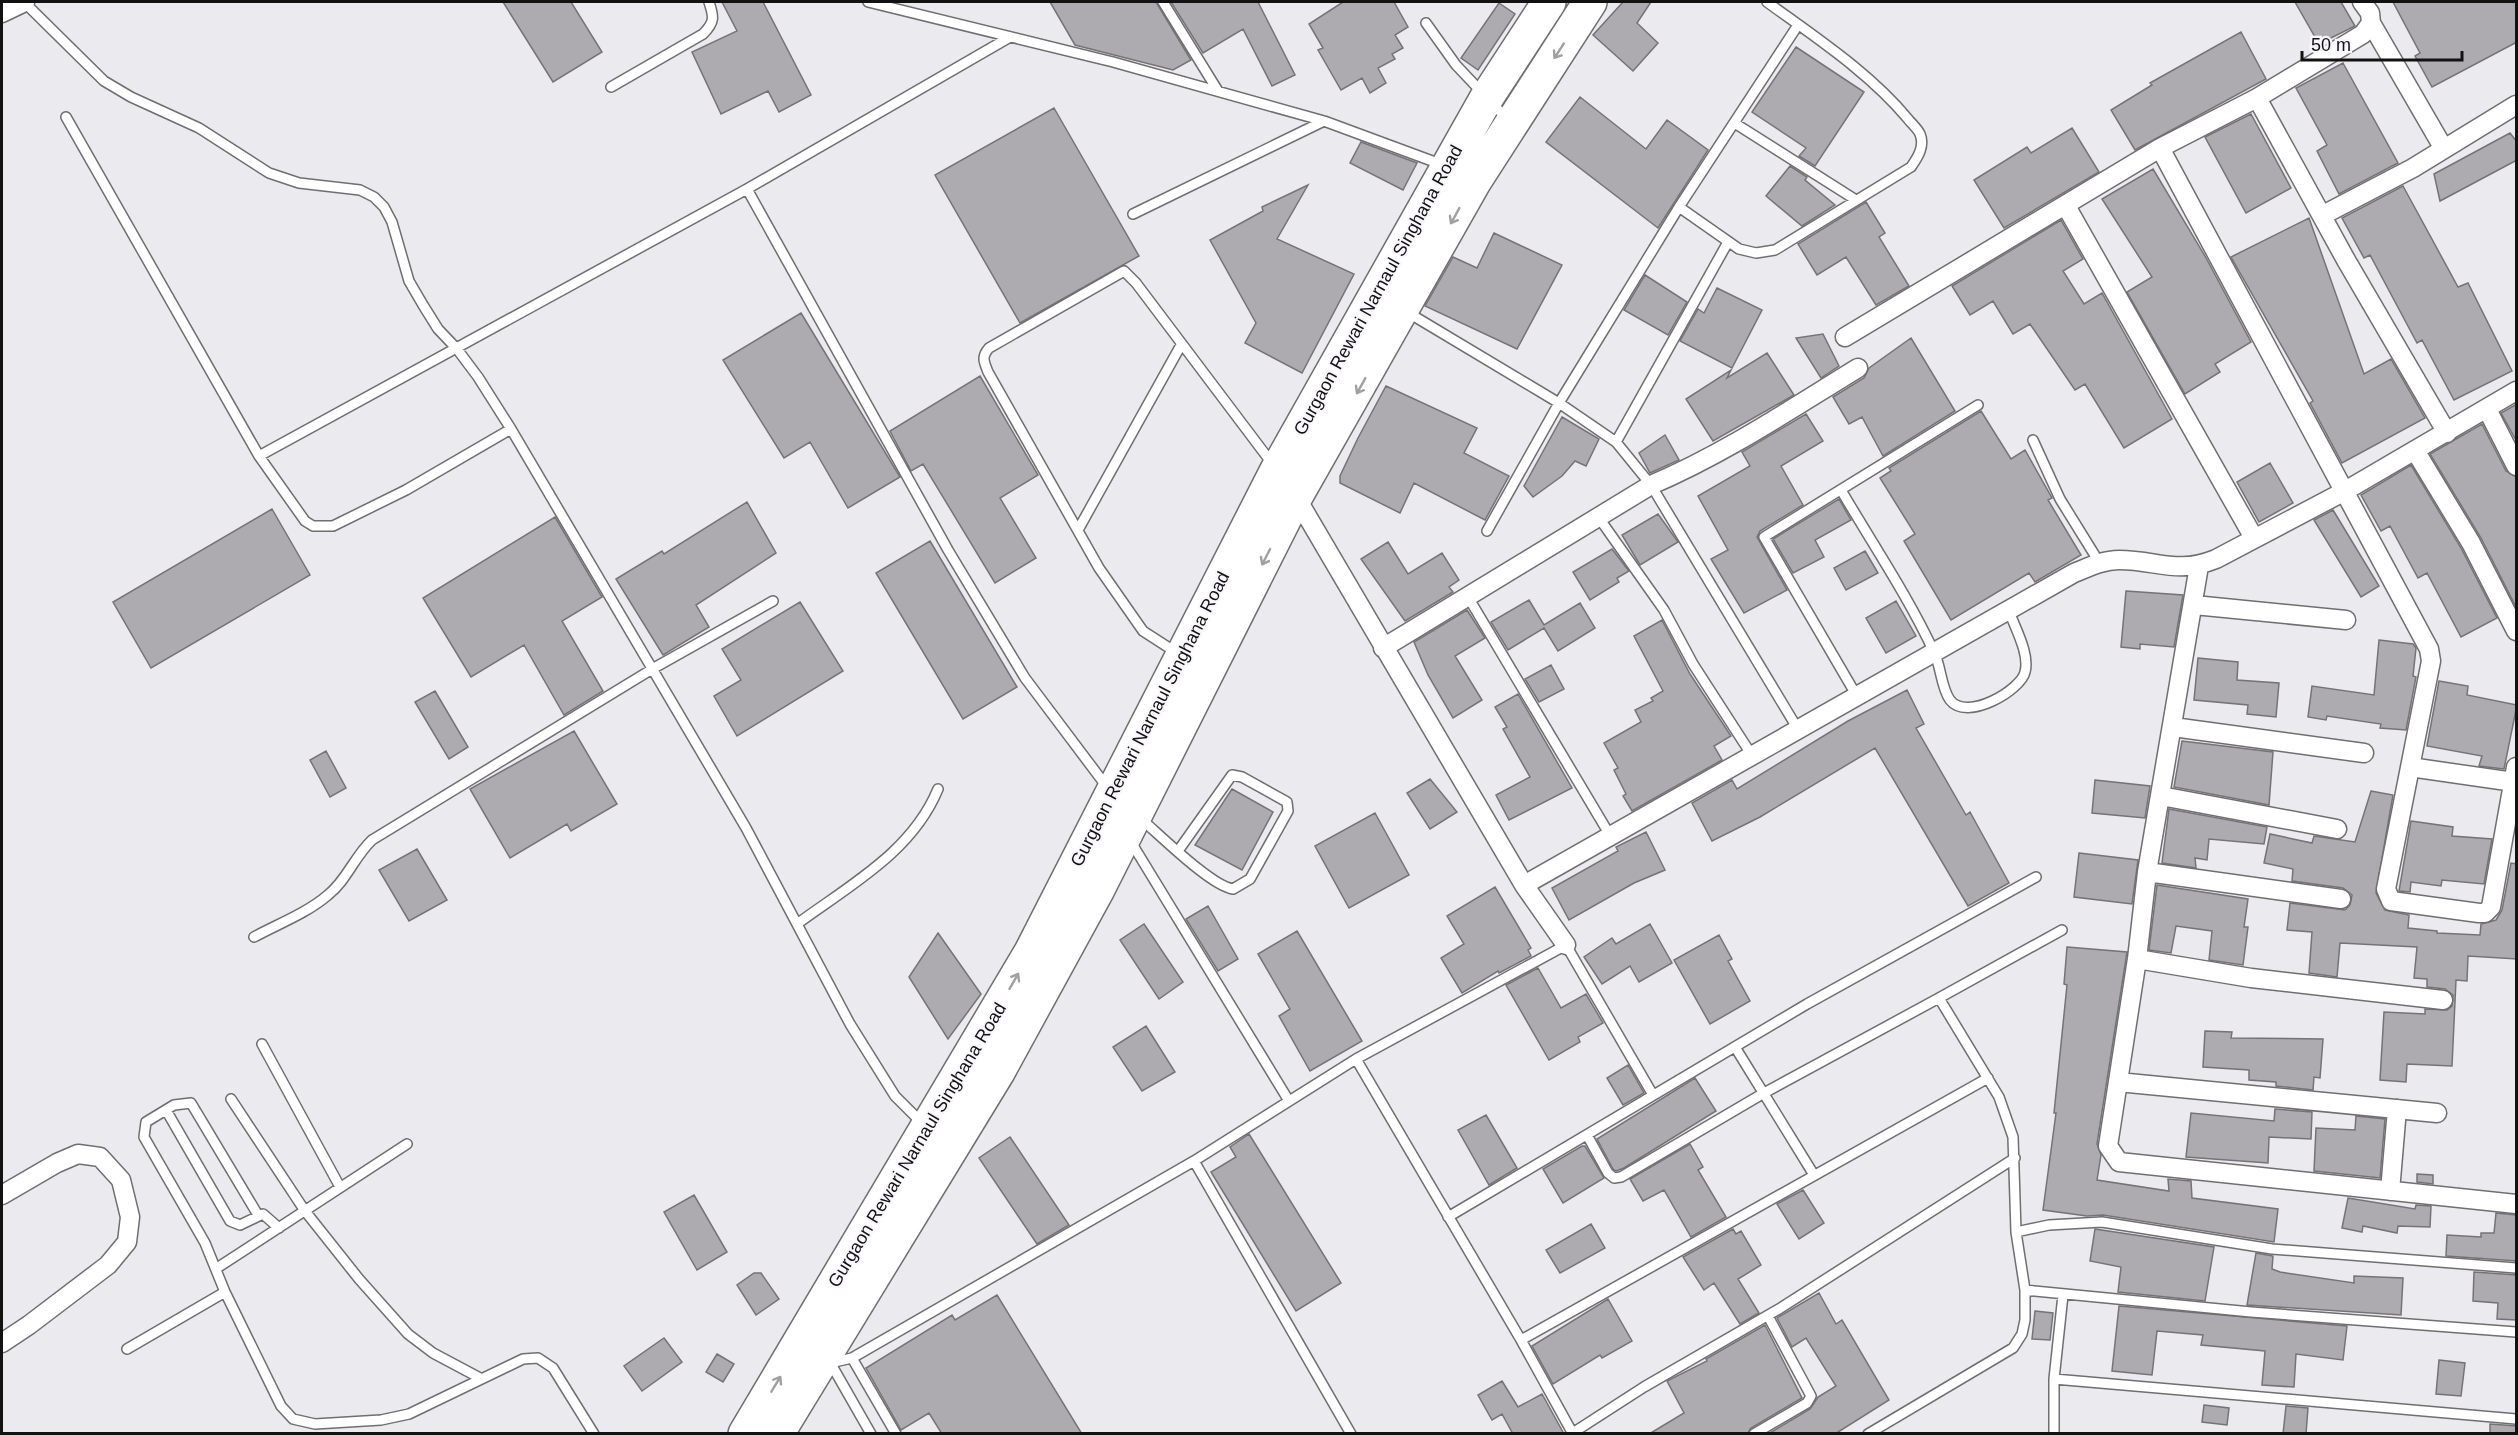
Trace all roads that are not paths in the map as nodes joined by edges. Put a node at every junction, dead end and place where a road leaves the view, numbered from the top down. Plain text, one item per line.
1 (24, 2) edge
2 (709, 2) edge
3 (868, 2) edge
4 (1163, 2) edge
5 (1549, 2) edge
6 (1590, 2) edge
7 (1767, 2) edge
8 (2362, 2) edge
9 (2, 13) edge
10 (1426, 23) dead end
11 (2371, 23) junction
12 (1798, 25) junction
13 (1010, 37) junction
14 (611, 87) dead end
15 (1218, 92) junction
16 (1487, 97) junction
17 (2257, 98) junction
18 (2517, 105) edge
19 (66, 117) dead end
20 (1324, 121) junction
21 (1511, 124) junction
22 (1736, 124) junction
23 (2160, 148) junction
24 (2444, 149) junction
25 (1461, 174) junction
26 (747, 189) junction
27 (1856, 200) junction
28 (2066, 206) junction
29 (1679, 207) junction
30 (1134, 214) dead end
31 (2323, 215) junction
32 (1728, 242) junction
33 (1403, 310) junction
34 (1845, 337) dead end
35 (1181, 345) junction
36 (457, 349) junction
37 (1858, 368) dead end
38 (2517, 392) edge
39 (1559, 403) junction
40 (1978, 405) dead end
41 (2487, 409) junction
42 (511, 429) junction
43 (2447, 433) junction
44 (2033, 440) dead end
45 (1616, 442) junction
46 (2416, 452) junction
47 (259, 456) junction
48 (2517, 466) edge
49 (1277, 470) junction
50 (1651, 485) junction
51 (1841, 490) junction
52 (2345, 491) junction
53 (1296, 496) junction
54 (1599, 518) junction
55 (1078, 530) junction
56 (1487, 531) dead end
57 (2254, 538) junction
58 (2099, 562) junction
59 (2199, 566) junction
60 (1468, 597) junction
61 (773, 601) dead end
62 (2194, 605) junction
63 (2009, 611) junction
64 (2346, 620) dead end
65 (2517, 631) edge
66 (1383, 648) junction
67 (1935, 654) junction
68 (1197, 660) junction
69 (654, 668) junction
70 (1858, 698) junction
71 (2173, 727) junction
72 (1799, 731) junction
73 (2364, 753) dead end
74 (1754, 757) junction
75 (2410, 767) junction
76 (2515, 775) edge
77 (938, 789) dead end
78 (2161, 796) junction
79 (1127, 809) junction
80 (2337, 829) dead end
81 (1611, 837) junction
82 (1179, 851) junction
83 (2147, 872) junction
84 (2036, 877) dead end
85 (1524, 885) junction
86 (2341, 898) dead end
87 (797, 924) junction
88 (2062, 930) dead end
89 (254, 937) dead end
90 (1566, 945) junction
91 (2137, 960) junction
92 (1939, 998) junction
93 (2444, 1000) dead end
94 (261, 1044) dead end
95 (1735, 1047) junction
96 (1356, 1059) junction
97 (1988, 1078) junction
98 (2118, 1082) junction
99 (1764, 1093) junction
100 (1653, 1095) junction
101 (231, 1098) dead end
102 (1289, 1101) junction
103 (2397, 1109) junction
104 (166, 1110) junction
105 (2437, 1113) dead end
106 (942, 1134) junction
107 (1587, 1135) junction
108 (406, 1144) dead end
109 (2015, 1158) junction
110 (1194, 1161) junction
111 (1814, 1175) junction
112 (340, 1187) junction
113 (2390, 1191) junction
114 (2, 1195) edge
115 (2517, 1204) edge
116 (305, 1211) junction
117 (258, 1215) junction
118 (1448, 1217) junction
119 (279, 1228) junction
120 (2016, 1232) junction
121 (217, 1268) junction
122 (2517, 1268) edge
123 (2025, 1290) junction
124 (225, 1292) junction
125 (2063, 1295) junction
126 (1768, 1316) junction
127 (2517, 1332) edge
128 (1521, 1340) junction
129 (2, 1343) edge
130 (127, 1349) dead end
131 (820, 1356) junction
132 (480, 1378) junction
133 (2054, 1379) junction
134 (2517, 1419) edge
135 (1572, 1433) edge
136 (594, 1434) edge
137 (745, 1434) edge
138 (777, 1434) edge
139 (871, 1434) edge
140 (896, 1434) edge
141 (1351, 1434) edge
142 (1754, 1434) edge
143 (1868, 1434) edge
144 (2054, 1434) edge

1 - 9 street
1 - 36 lane
2 - 14 lane
3 - 13 lane
4 - 15 lane
5 - 16 highway, Gurgaon Rewari Narnaul Singhana Road
6 -> 21 highway
7 - 12 lane
8 - 11 street
10 - 16 lane
11 - 17 street
11 - 24 street
12 - 22 lane
12 - 27 lane
13 - 15 lane
13 - 26 lane
15 - 20 lane
16 - 21 lane
16 - 25 highway, Gurgaon Rewari Narnaul Singhana Road
17 - 23 street
17 - 31 street
18 - 24 street
19 - 47 lane
20 - 25 lane
20 - 30 lane
21 - 25 highway
22 - 27 lane
22 - 29 lane
23 - 28 street
23 - 52 street
24 - 31 street
25 -> 33 highway
25 - 49 highway, Gurgaon Rewari Narnaul Singhana Road
26 - 36 lane
26 - 79 lane
27 - 32 lane
28 - 34 street
28 - 57 street
29 - 32 lane
29 - 39 lane
31 - 43 street
32 - 45 lane
33 - 39 lane
33 -> 53 highway
35 - 49 lane
35 - 55 lane
35 - 55 lane
36 - 42 lane
36 - 47 lane
37 - 50 street
38 - 41 street
39 - 45 lane
39 - 56 lane
40 - 51 lane
41 - 43 street
41 - 48 street
42 - 47 lane
42 - 69 lane
43 - 46 street
44 - 58 lane
45 - 50 lane
46 - 52 street
46 - 65 street
49 - 53 street
49 - 68 highway, Gurgaon Rewari Narnaul Singhana Road
50 - 54 street
50 - 72 lane
51 - 67 lane
51 - 70 lane
52 - 57 street
52 - 75 street
53 - 66 street
53 -> 68 highway
54 - 60 street
54 - 74 lane
55 - 68 lane
57 - 59 street
58 - 59 street
58 - 63 street
59 - 62 street
60 - 66 street
60 - 81 lane
61 - 69 lane
62 - 64 street
62 - 71 street
63 - 67 street
63 - 67 lane
66 - 85 street
67 - 70 street
68 - 79 highway, Gurgaon Rewari Narnaul Singhana Road
69 - 87 lane
69 - 89 lane
70 - 72 street
71 - 73 street
71 - 78 street
72 - 74 street
74 - 81 street
75 - 76 street
75 - 76 street
77 - 87 lane
78 - 80 street
78 - 83 street
79 - 82 lane
79 - 102 lane
106 -> 79 highway, Gurgaon Rewari Narnaul Singhana Road
79 - 106 highway
81 - 85 street
82 - 82 lane
83 - 86 street
83 - 91 street
84 - 95 lane
85 - 90 street
87 - 106 lane
88 - 92 lane
90 - 96 lane
90 - 100 lane
91 - 93 street
91 - 98 street
92 - 97 lane
92 - 99 lane
94 - 112 lane
95 - 99 lane
95 - 100 lane
96 - 102 lane
96 - 118 lane
97 - 109 lane
97 - 111 lane
98 - 103 street
98 - 113 street
99 - 107 lane
99 - 111 lane
100 - 107 lane
101 - 116 lane
102 - 110 lane
103 - 105 street
103 - 113 street
104 - 117 lane
104 - 117 lane
104 - 121 lane
106 - 131 highway, Gurgaon Rewari Narnaul Singhana Road
107 - 118 lane
108 - 112 lane
109 - 120 lane
109 - 126 lane
110 - 131 lane
110 - 141 lane
111 - 128 lane
112 - 116 lane
113 - 115 street
114 - 129 street
116 - 119 lane
116 - 132 lane
117 - 119 lane
118 - 128 lane
119 - 121 lane
120 - 122 lane
120 - 123 lane
121 - 124 lane
123 - 125 lane
123 - 143 lane
124 - 130 lane
124 - 132 lane
125 - 127 lane
125 - 133 lane
126 - 135 lane
126 - 142 lane
128 - 135 lane
137 -> 131 highway, Gurgaon Rewari Narnaul Singhana Road
131 - 138 highway
131 - 139 lane
131 - 140 lane
132 - 136 lane
133 - 134 lane
133 - 144 lane

